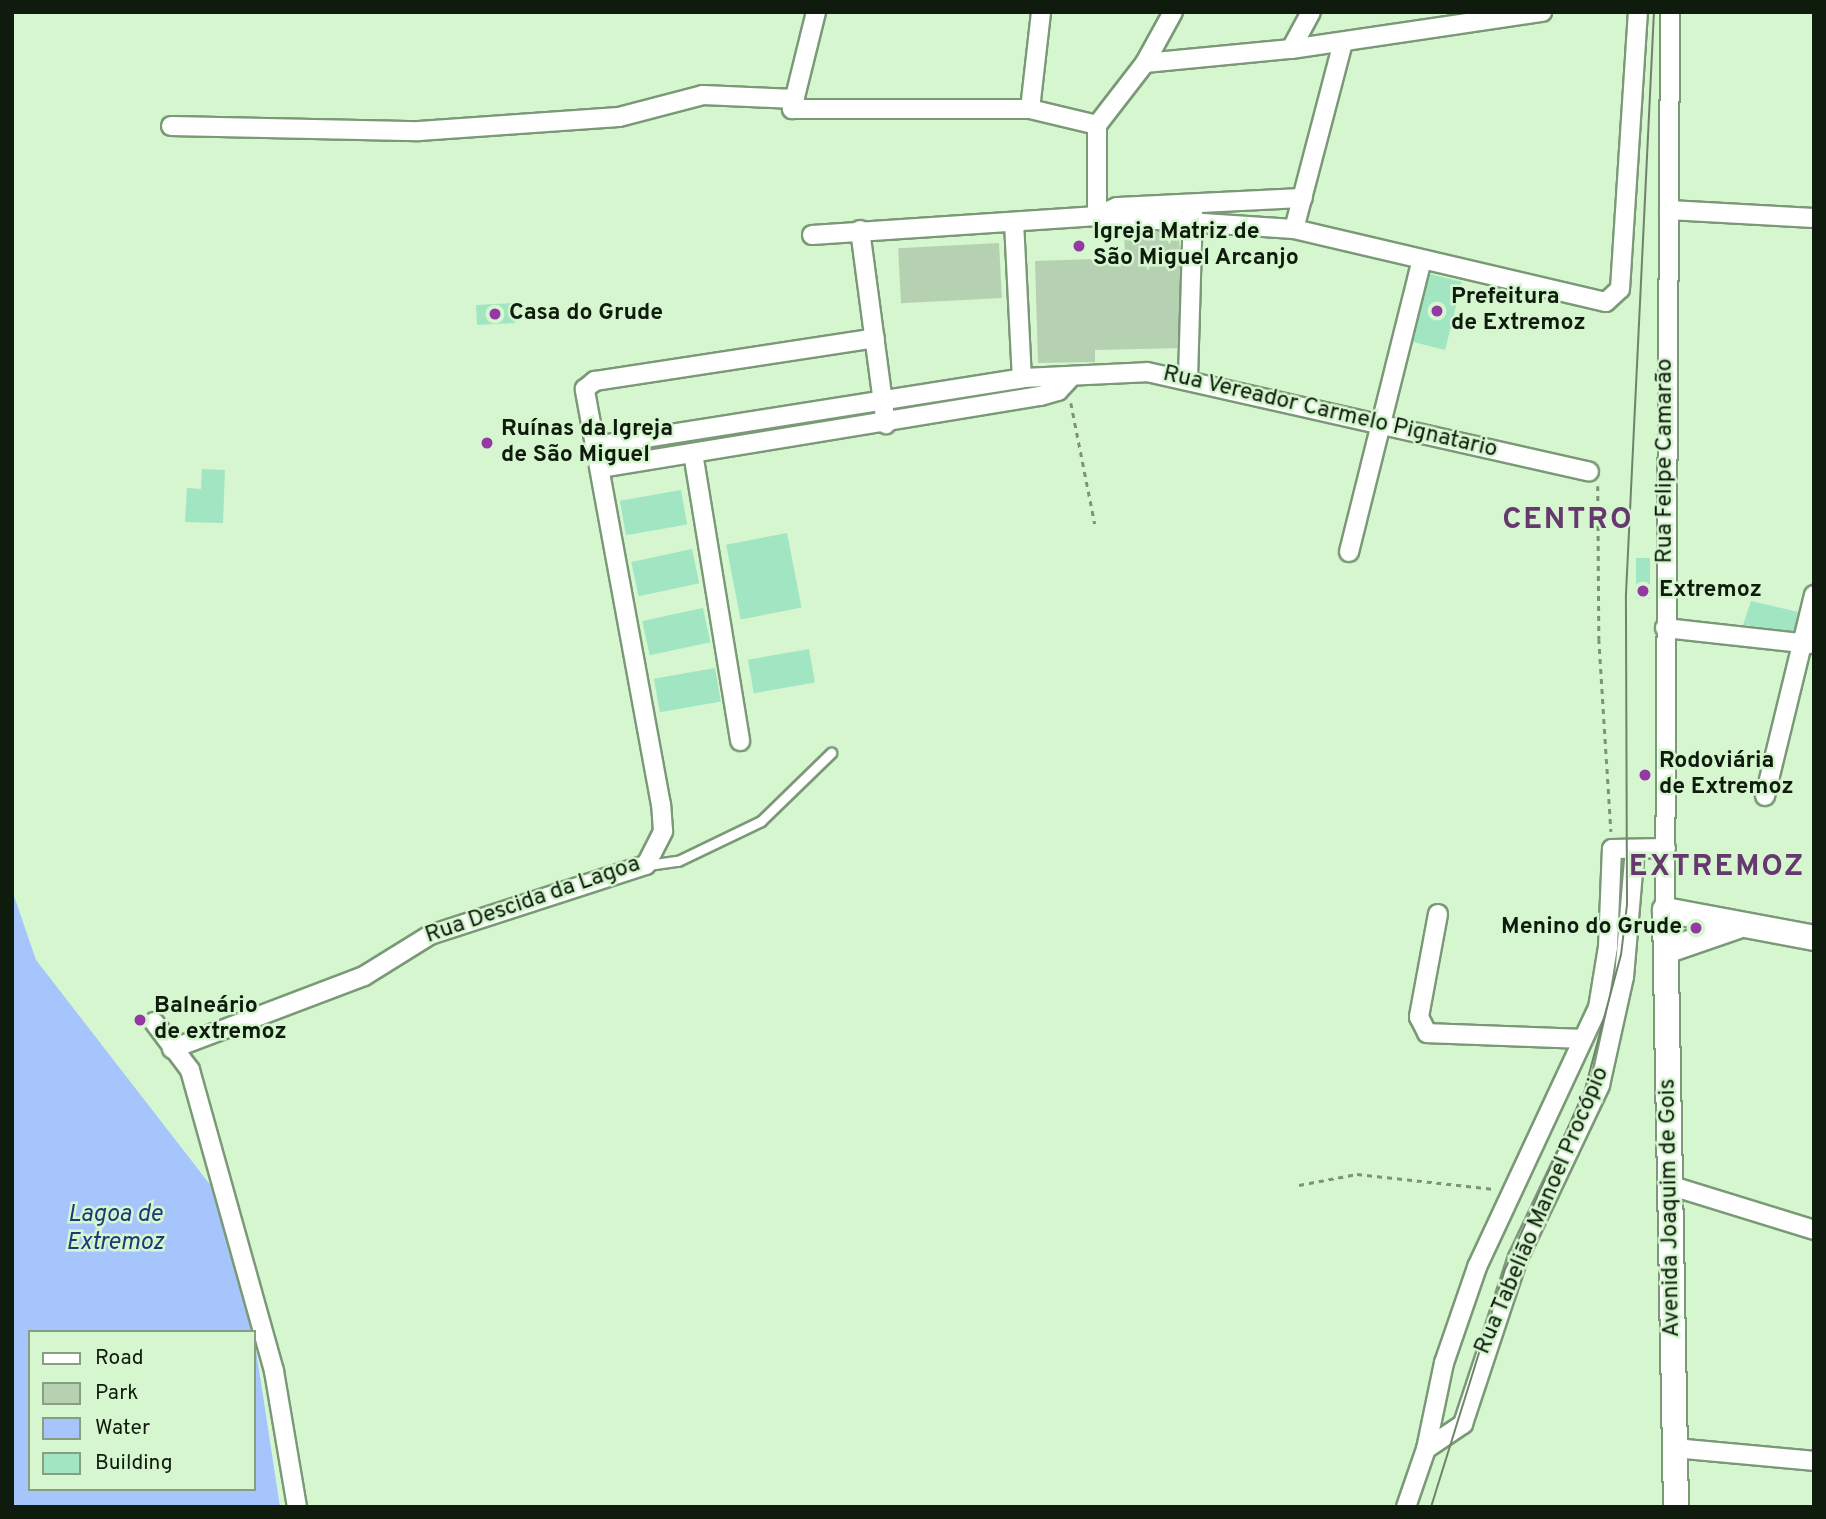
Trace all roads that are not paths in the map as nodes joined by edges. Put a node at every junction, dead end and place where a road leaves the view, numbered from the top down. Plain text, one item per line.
1 (816, 12) edge
2 (1041, 12) edge
3 (1174, 12) edge
4 (1311, 12) edge
5 (1542, 12) edge
6 (1638, 12) edge
7 (1670, 12) edge
8 (1449, 18) edge
9 (1342, 42) junction
10 (1292, 50) junction
11 (1145, 63) junction
12 (795, 99) junction
13 (1030, 109) junction
14 (1097, 125) junction
15 (172, 126) dead end
16 (1303, 198) junction
17 (1669, 210) junction
18 (1193, 213) junction
19 (1097, 216) junction
20 (1814, 218) edge
21 (1014, 222) junction
22 (1294, 229) junction
23 (860, 230) junction
24 (812, 235) dead end
25 (1422, 260) junction
26 (875, 338) junction
27 (1022, 378) junction
28 (1188, 378) junction
29 (1069, 379) junction
30 (883, 399) junction
31 (886, 424) junction
32 (1379, 425) junction
33 (594, 446) junction
34 (693, 453) junction
35 (600, 468) junction
36 (1589, 472) road end
37 (1349, 552) dead end
38 (1814, 595) edge
39 (1665, 628) junction
40 (1808, 644) edge
41 (740, 741) dead end
42 (831, 753) dead end
43 (1765, 796) dead end
44 (1666, 848) junction
45 (1635, 849) junction
46 (646, 865) junction
47 (1665, 910) junction
48 (1438, 914) dead end
49 (1738, 926) junction
50 (1814, 938) edge
51 (1666, 951) junction
52 (154, 1021) dead end
53 (1582, 1040) junction
54 (172, 1049) junction
55 (1672, 1186) junction
56 (1814, 1230) edge
57 (1675, 1448) junction
58 (1426, 1449) junction
59 (1814, 1461) edge
60 (297, 1507) edge
61 (1406, 1507) edge
62 (1676, 1507) edge

1 - 12 street
2 - 13 street
3 - 11 street
4 - 10 street
5 - 8 street
6 - 25 street
7 - 17 street, Rua Felipe Camarão
8 - 9 street
9 - 10 street
9 - 16 street
10 - 11 street
11 - 14 street
12 - 13 street
12 - 15 street
13 - 14 street
14 - 19 street
16 - 18 street
16 - 22 street
17 - 20 street
17 - 39 street, Rua Felipe Camarão
18 - 19 street
18 - 22 street
18 - 28 street
19 - 21 street
21 - 23 street
21 - 27 street
22 - 25 street
23 - 24 street
23 - 26 street
25 - 32 street
26 - 30 street
26 - 33 street, Rua Descida da Lagoa
27 - 29 street, Rua Vereador Carmelo Pignatario
27 - 30 street, Rua Vereador Carmelo Pignatario
28 - 29 street, Rua Vereador Carmelo Pignatario
28 - 32 street, Rua Vereador Carmelo Pignatario
29 - 31 street, Rua Vereador Carmelo Pignatario
30 - 31 street
30 - 33 street, Rua Vereador Carmelo Pignatario
31 - 34 street, Rua Vereador Carmelo Pignatario
32 - 36 street, Rua Vereador Carmelo Pignatario
32 - 37 street
33 - 35 street, Rua Descida da Lagoa
34 - 35 street, Rua Vereador Carmelo Pignatario
34 - 41 street
35 - 46 street, Rua Descida da Lagoa
38 - 40 street
39 - 40 street
39 - 44 street, Rua Felipe Camarão
40 - 43 street
42 - 46 lane
44 - 45 street
44 - 47 street, Rua Felipe Camarão
45 - 53 street
45 - 58 street, Rua Tabelião Manoel Procópio
46 - 54 street, Rua Descida da Lagoa
47 - 49 main road
47 - 51 main road, Avenida Joaquim de Gois
48 - 53 street
49 - 50 main road
49 - 51 main road
51 - 55 main road, Avenida Joaquim de Gois
52 - 54 street
53 - 58 street
54 - 60 street
55 - 56 street
55 - 57 main road, Avenida Joaquim de Gois
57 - 59 street
57 - 62 main road, Avenida Joaquim de Gois
58 - 61 street

